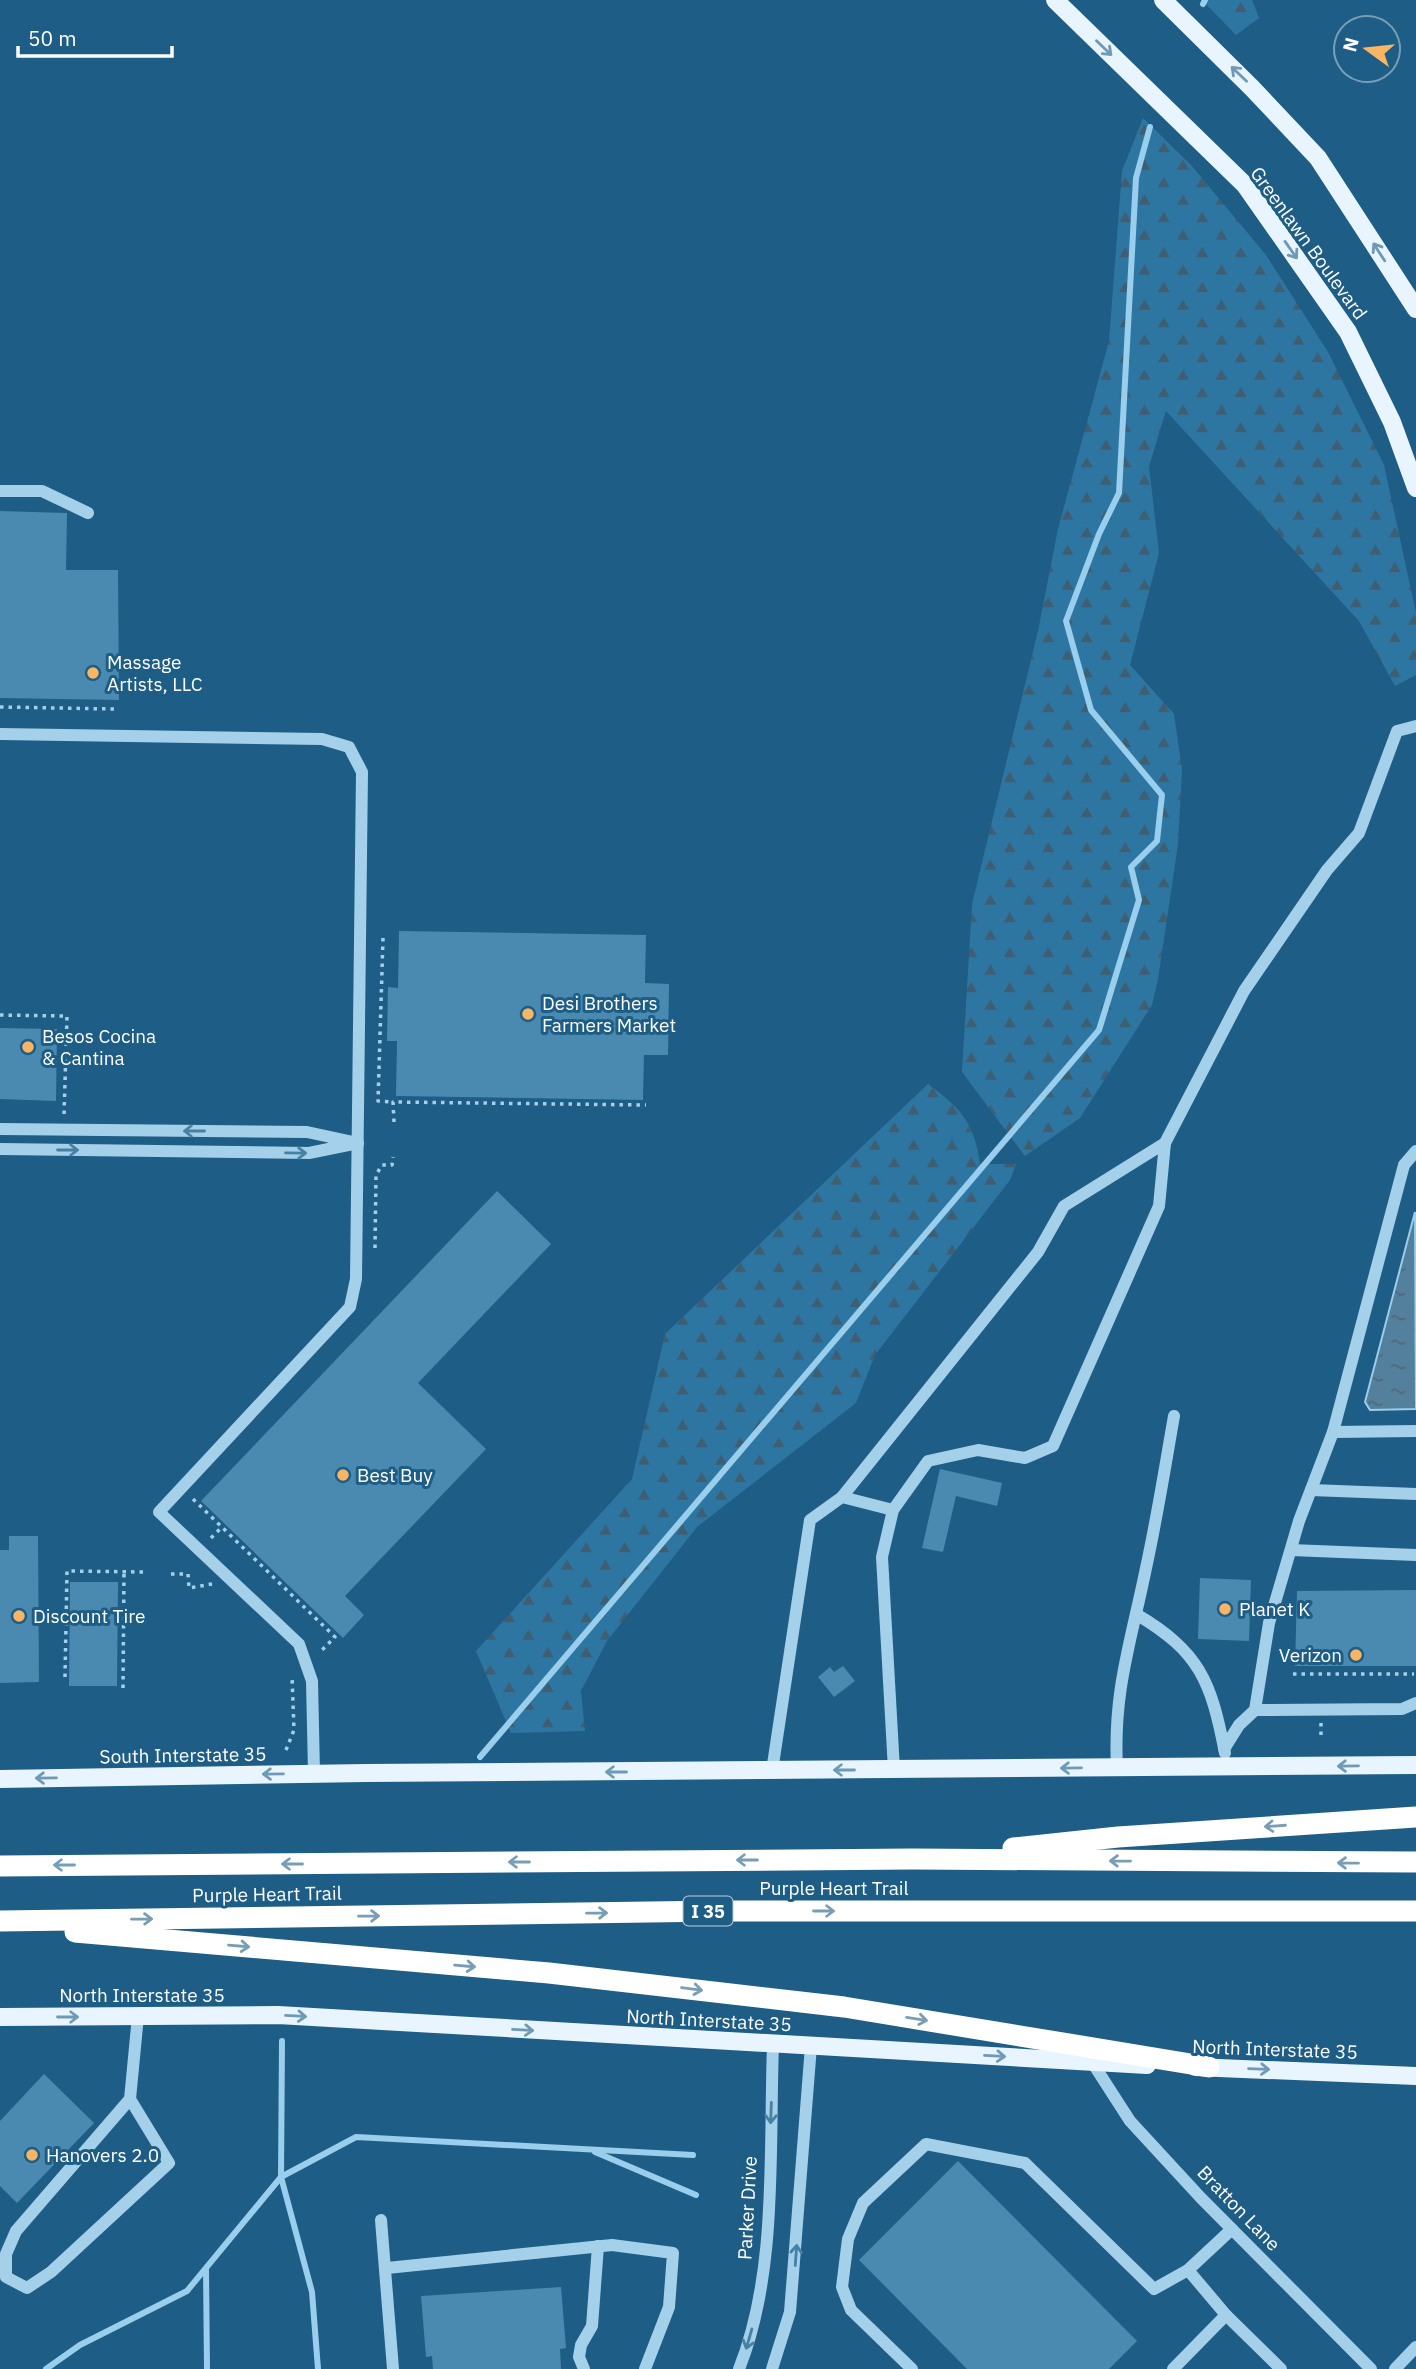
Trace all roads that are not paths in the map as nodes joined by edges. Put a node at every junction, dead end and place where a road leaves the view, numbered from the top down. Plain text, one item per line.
1 (1055, 0) edge
2 (1163, 0) edge
3 (1416, 309) edge
4 (1416, 488) edge
5 (0, 491) edge
6 (88, 513) dead end
7 (1416, 726) edge
8 (0, 734) edge
9 (0, 1129) edge
10 (358, 1143) junction
11 (1165, 1143) junction
12 (0, 1149) edge
13 (1416, 1152) edge
14 (1174, 1416) dead end
15 (1416, 1431) edge
16 (1333, 1432) junction
17 (1311, 1490) junction
18 (1416, 1494) edge
19 (842, 1497) junction
20 (893, 1510) junction
21 (1291, 1550) junction
22 (1416, 1555) edge
23 (1136, 1614) junction
24 (1416, 1703) edge
25 (1255, 1710) junction
26 (1224, 1749) junction
27 (1414, 1763) edge
28 (1228, 1767) junction
29 (1117, 1768) junction
30 (894, 1770) junction
31 (772, 1771) junction
32 (314, 1773) junction
33 (0, 1779) edge
34 (1416, 1816) edge
35 (913, 1859) junction
36 (1416, 1863) edge
37 (0, 1866) edge
38 (1416, 1911) edge
39 (0, 1923) edge
40 (138, 2016) junction
41 (0, 2017) edge
42 (773, 2045) junction
43 (811, 2046) junction
44 (1093, 2063) junction
45 (1209, 2067) junction
46 (1416, 2076) edge
47 (130, 2099) junction
48 (381, 2220) dead end
49 (1232, 2229) junction
50 (598, 2246) junction
51 (387, 2267) junction
52 (1188, 2270) junction
53 (1226, 2315) junction
54 (1416, 2347) edge
55 (1276, 2367) edge
56 (393, 2369) edge
57 (584, 2369) edge
58 (645, 2369) edge
59 (739, 2369) edge
60 (772, 2369) edge
61 (912, 2369) edge
62 (1173, 2369) edge
63 (1371, 2369) edge
64 (1395, 2369) edge

1 -> 4 main road, Greenlawn Boulevard
3 -> 2 main road
5 - 6 street
7 - 11 street
8 - 10 street
10 -> 9 street
12 -> 10 street
10 - 32 street
11 - 19 street
11 - 20 street
13 - 16 street
14 - 23 street
15 - 16 street
16 - 17 street
17 - 18 street
17 - 21 street
19 - 20 street
19 - 31 street
20 - 30 street
21 - 22 street
21 - 25 street
23 - 26 street
23 - 29 street
24 - 25 street
25 - 26 street
26 - 28 street
27 -> 28 main road
28 - 29 main road
29 -> 30 main road
30 -> 31 main road
31 -> 32 main road, South Interstate 35
32 -> 33 main road, South Interstate 35
34 -> 35 highway
36 -> 35 highway, Purple Heart Trail
35 -> 37 highway, Purple Heart Trail
39 -> 38 highway, Purple Heart Trail / I 35
39 -> 45 highway
41 -> 40 main road, North Interstate 35
40 -> 42 main road, North Interstate 35
40 - 47 street
42 - 43 main road, North Interstate 35
42 -> 59 street, Parker Drive
43 -> 44 main road, North Interstate 35
60 -> 43 street
44 - 45 main road, North Interstate 35
44 - 49 street, Bratton Lane
45 -> 46 main road, North Interstate 35
47 - 47 street
48 - 51 street
49 - 52 street
49 - 63 street, Bratton Lane
50 - 51 street
50 - 57 street
50 - 58 street
51 - 56 street
52 - 53 street
52 - 61 street
53 - 55 street
53 - 62 street
54 - 64 street

